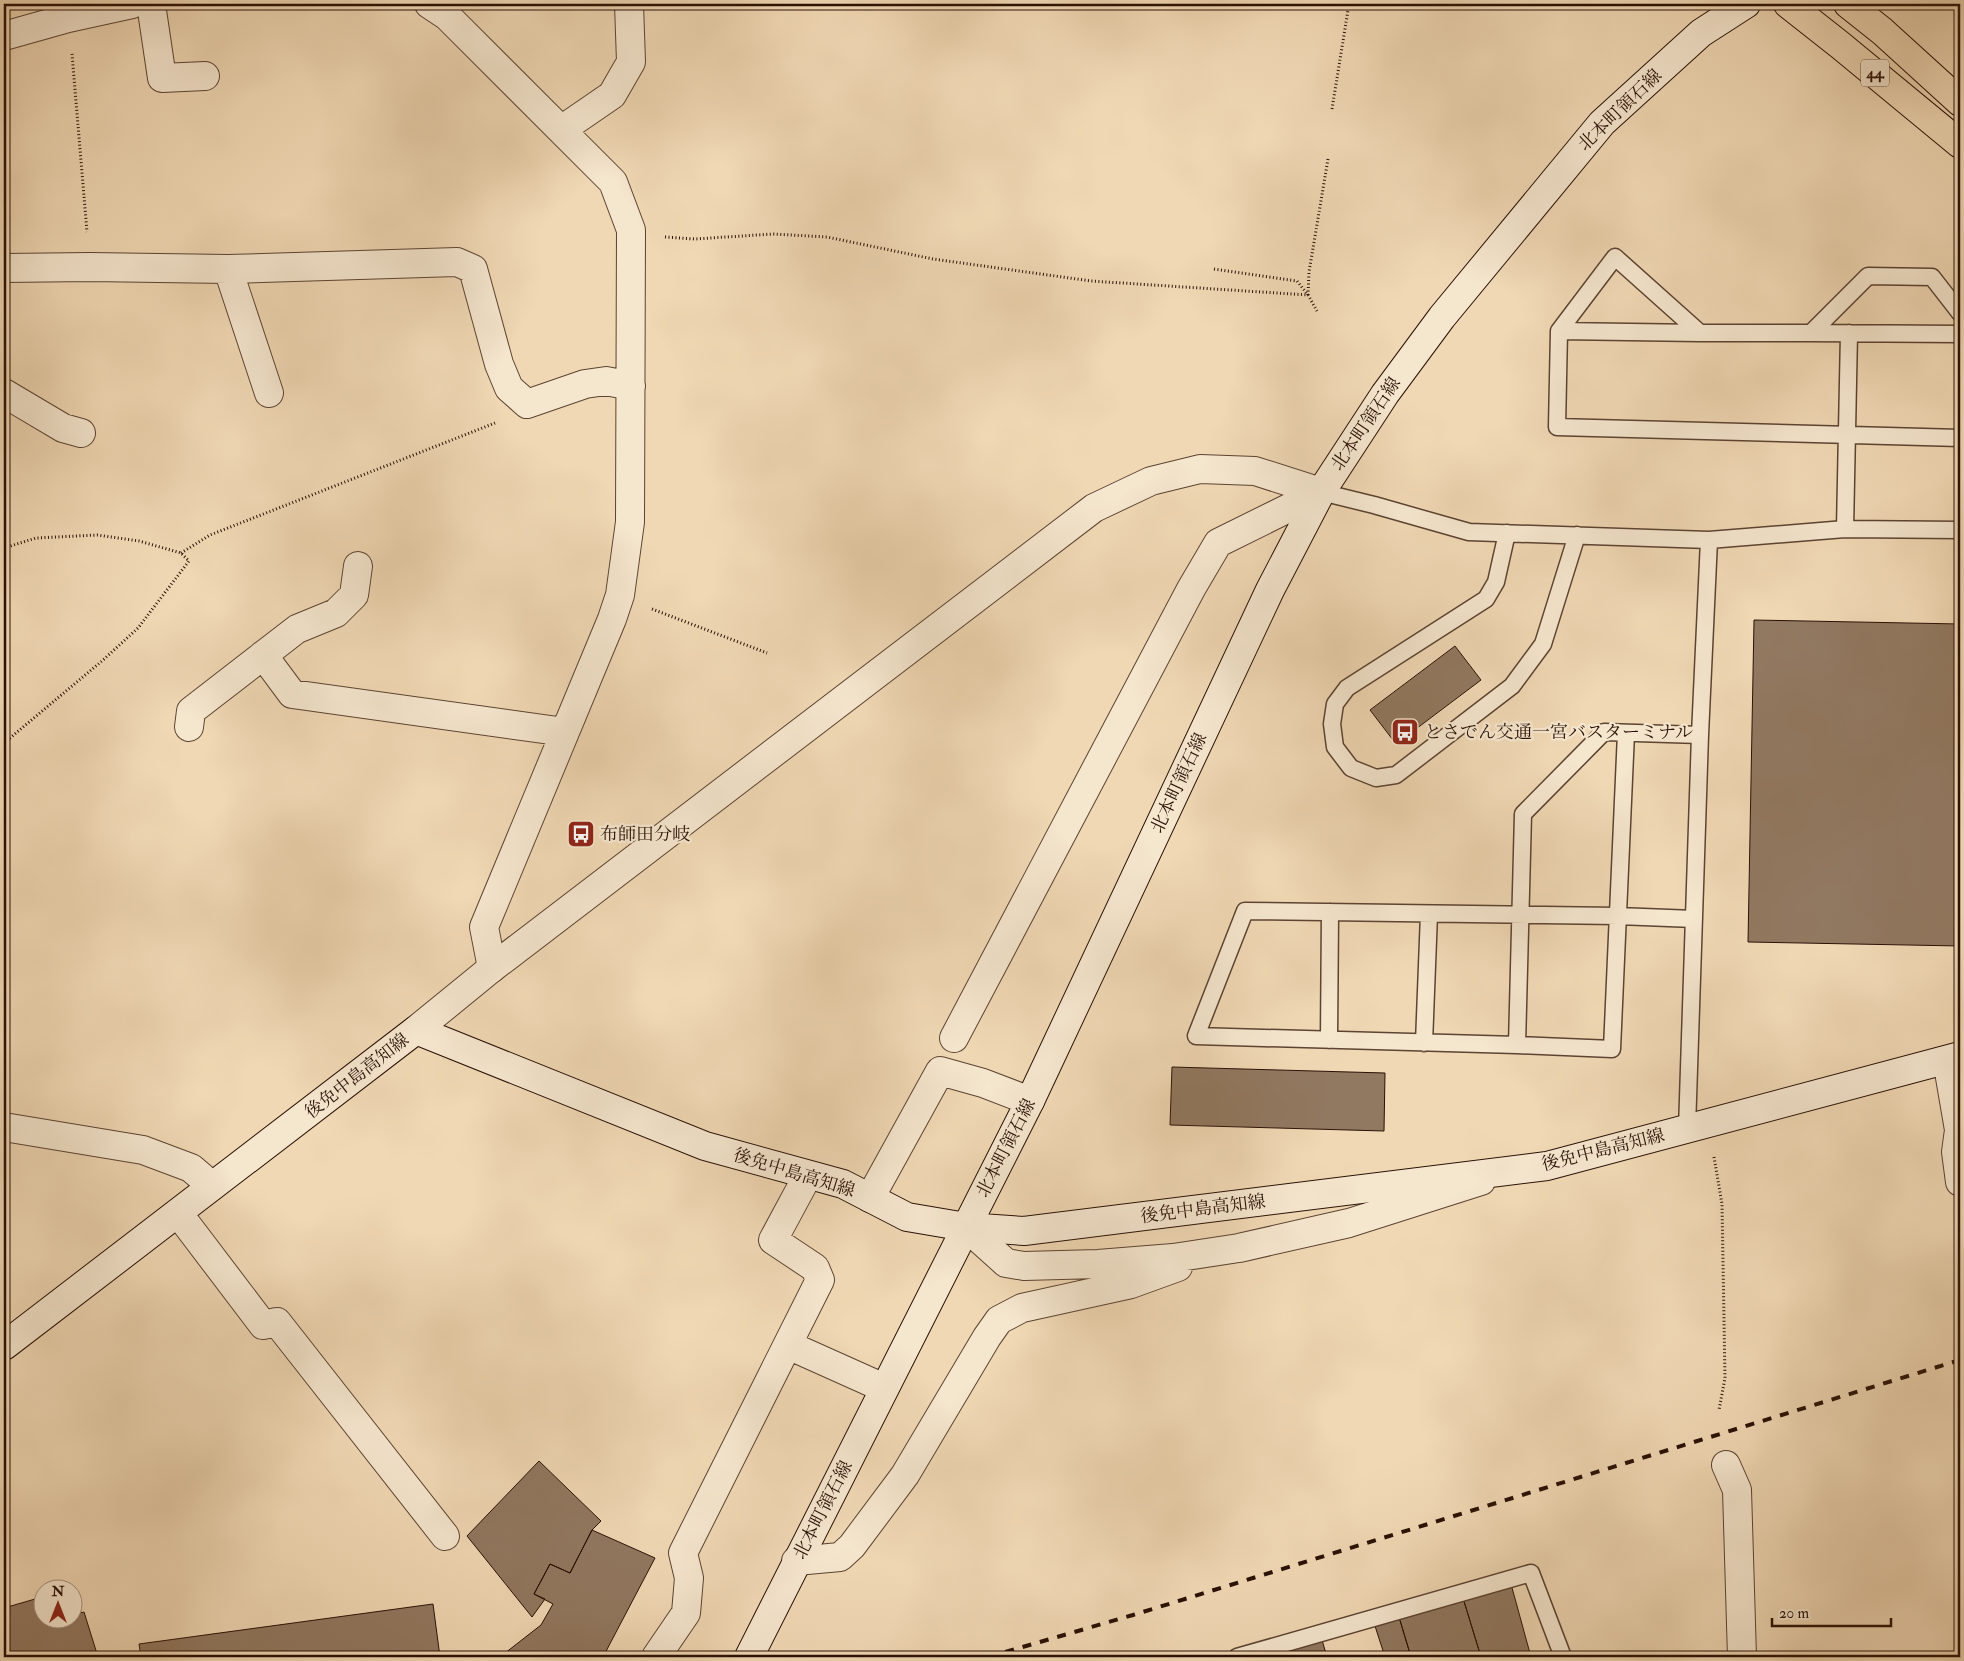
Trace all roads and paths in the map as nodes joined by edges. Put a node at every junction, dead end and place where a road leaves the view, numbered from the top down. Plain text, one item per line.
1 (132, 4) edge
2 (151, 4) edge
3 (429, 4) edge
4 (630, 4) edge
5 (1349, 4) edge
6 (1746, 4) edge
7 (1788, 4) edge
8 (1848, 4) edge
9 (68, 18) junction
10 (4, 36) edge
11 (205, 76) dead end
12 (1960, 102) edge
13 (1332, 109) dead end
14 (561, 130) junction
15 (1960, 144) edge
16 (1328, 159) dead end
17 (631, 230) junction
18 (90, 267) junction
19 (4, 268) edge
20 (228, 269) junction
21 (1214, 269) dead end
22 (1308, 295) junction
23 (1317, 311) dead end
24 (1960, 313) edge
25 (1559, 331) junction
26 (1700, 332) junction
27 (1811, 332) junction
28 (1849, 333) junction
29 (1960, 334) edge
30 (632, 386) junction
31 (4, 393) edge
32 (269, 393) dead end
33 (527, 404) junction
34 (80, 433) dead end
35 (1848, 435) junction
36 (1960, 438) edge
37 (1321, 492) junction
38 (1845, 529) junction
39 (1960, 530) edge
40 (1507, 533) junction
41 (1577, 536) junction
42 (1709, 540) junction
43 (4, 548) edge
44 (182, 553) junction
45 (358, 566) dead end
46 (620, 595) junction
47 (767, 653) dead end
48 (262, 655) junction
49 (189, 727) dead end
50 (565, 732) junction
51 (1626, 733) junction
52 (1700, 735) junction
53 (4, 743) edge
54 (1330, 912) junction
55 (1430, 914) junction
56 (1520, 916) junction
57 (1618, 916) junction
58 (1694, 919) junction
59 (492, 968) junction
60 (416, 1030) junction
61 (954, 1038) dead end
62 (1328, 1040) junction
63 (1424, 1043) junction
64 (1517, 1046) junction
65 (1954, 1058) edge
66 (1030, 1102) junction
67 (1698, 1126) junction
68 (4, 1127) edge
69 (1518, 1169) junction
70 (808, 1175) junction
71 (1960, 1182) edge
72 (212, 1186) junction
73 (870, 1198) junction
74 (178, 1214) junction
75 (966, 1227) junction
76 (1224, 1250) junction
77 (788, 1345) junction
78 (4, 1346) edge
79 (884, 1388) junction
80 (1719, 1410) dead end
81 (1726, 1464) dead end
82 (444, 1536) dead end
83 (792, 1570) junction
84 (656, 1657) edge
85 (749, 1657) edge
86 (1237, 1657) edge
87 (1564, 1657) edge
88 (1742, 1657) edge

1 - 9 street
2 - 11 street
3 - 14 street
4 - 14 street
5 - 13 path
6 - 37 street, 北本町領石線
7 - 15 main road, 44
8 - 12 main road, 44
9 - 10 street
9 - 18 path
14 - 17 street
16 - 22 path
17 - 22 path
17 - 30 street
18 - 19 street
18 - 20 street
20 - 32 street
20 - 33 street
21 - 22 path
22 - 23 path
24 - 27 lane
25 - 26 lane
25 - 26 lane
25 - 35 lane
26 - 27 lane
27 - 28 lane
28 - 29 lane
28 - 35 lane
30 - 33 street
30 - 46 street
31 - 34 street
33 - 44 path
35 - 36 lane
35 - 38 lane
37 - 40 lane
37 - 59 street
37 - 61 street
37 - 66 street, 北本町領石線
38 - 39 lane
38 - 42 lane
40 - 41 lane
40 - 41 lane
41 - 42 lane
42 - 52 lane
43 - 44 path
44 - 53 path
45 - 48 street
46 - 47 path
46 - 50 street
48 - 49 street
48 - 50 street
50 - 59 street
51 - 52 lane
51 - 56 lane
51 - 57 lane
52 - 58 lane
54 - 55 lane
54 - 62 lane
54 - 62 lane
55 - 56 lane
55 - 63 lane
56 - 57 lane
56 - 64 lane
57 - 58 lane
57 - 64 lane
58 - 67 lane
59 - 60 street
60 - 70 street, 後免中島高知線
60 - 72 street, 後免中島高知線
62 - 63 lane
63 - 64 lane
65 - 67 street, 後免中島高知線
65 - 71 street
66 - 73 street
66 - 75 street, 北本町領石線
67 - 69 street, 後免中島高知線
67 - 80 path
68 - 72 street
69 - 75 street, 後免中島高知線
69 - 76 street
70 - 73 street, 後免中島高知線
70 - 77 street
72 - 74 street, 後免中島高知線
73 - 75 street, 後免中島高知線
74 - 78 street, 後免中島高知線
74 - 82 street
75 - 76 street
75 - 79 street, 北本町領石線
76 - 83 street
77 - 79 street
77 - 84 street
79 - 83 street, 北本町領石線
81 - 88 street
83 - 85 street, 北本町領石線
86 - 87 lane

